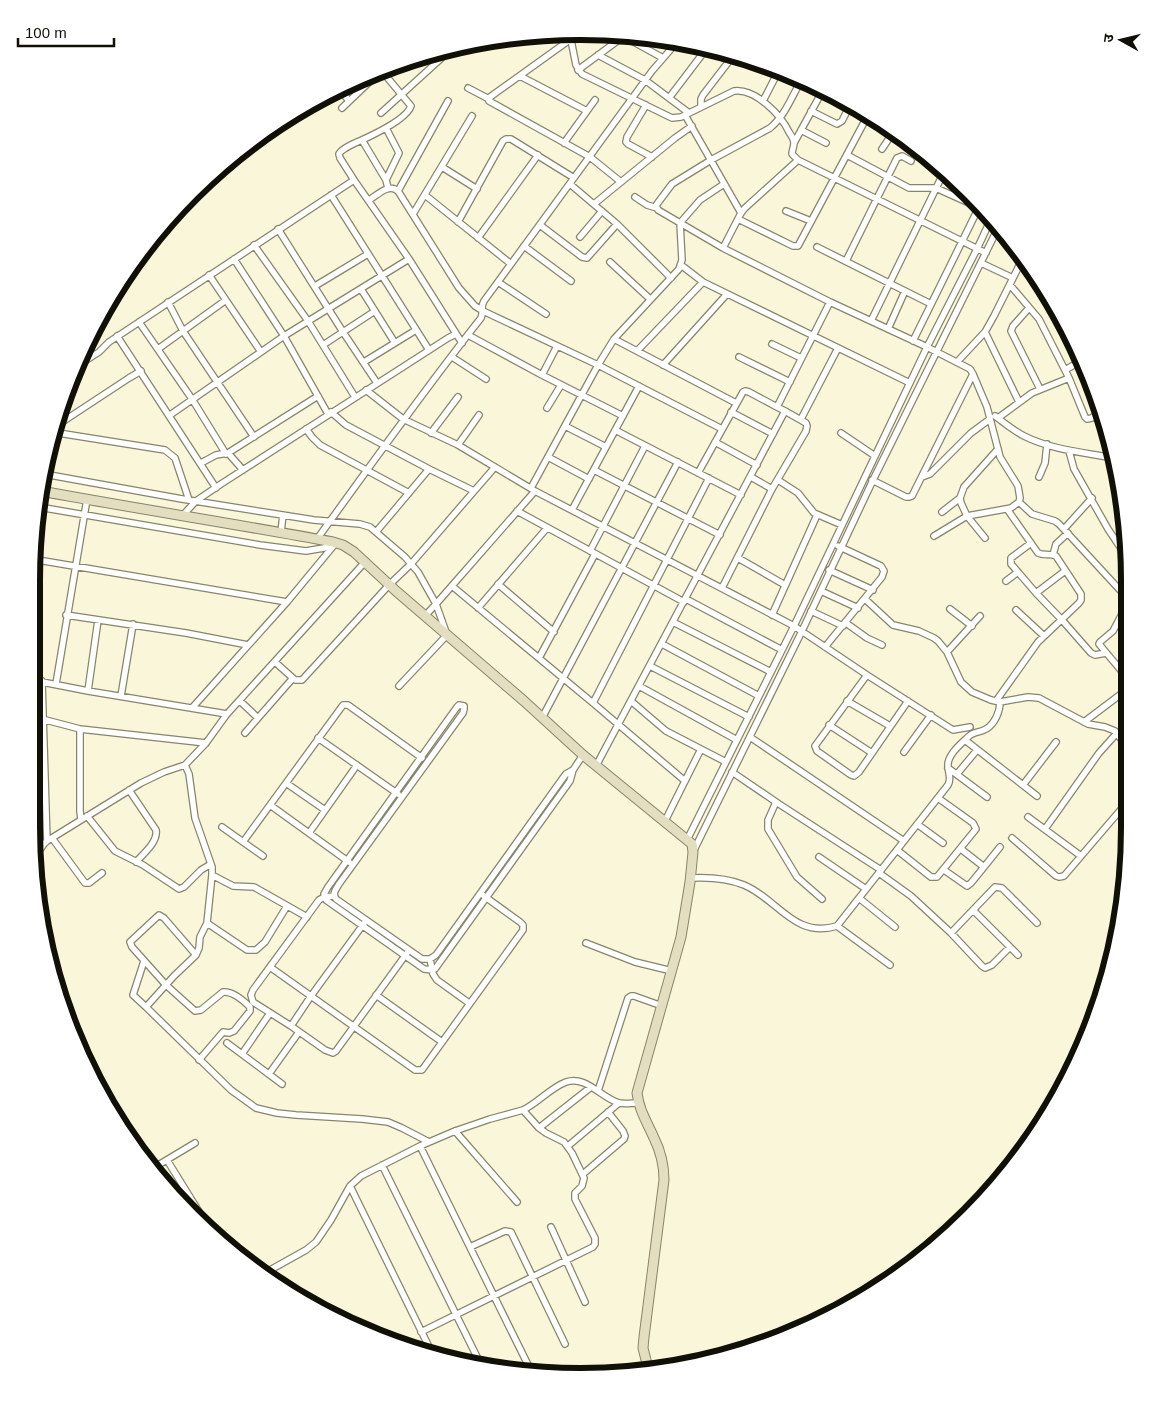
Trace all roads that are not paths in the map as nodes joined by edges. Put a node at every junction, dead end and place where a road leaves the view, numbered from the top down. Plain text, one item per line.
1 (571, 40) joint
2 (616, 41) edge
3 (636, 43) edge
4 (672, 48) edge
5 (703, 54) edge
6 (598, 55) junction
7 (442, 58) edge
8 (663, 58) junction
9 (729, 61) edge
10 (578, 70) junction
11 (387, 76) edge
12 (520, 76) junction
13 (776, 77) edge
14 (645, 80) junction
15 (367, 84) edge
16 (798, 86) edge
17 (468, 88) dead end
18 (344, 95) edge
19 (402, 95) junction
20 (820, 96) edge
21 (632, 98) junction
22 (669, 98) junction
23 (489, 99) junction
24 (595, 100) dead end
25 (349, 101) junction
26 (448, 101) dead end
27 (763, 101) junction
28 (646, 106) junction
29 (701, 107) junction
30 (342, 108) dead end
31 (847, 110) edge
32 (587, 111) junction
33 (811, 111) junction
34 (381, 113) dead end
35 (687, 114) junction
36 (472, 116) dead end
37 (780, 118) junction
38 (865, 121) edge
39 (692, 126) junction
40 (386, 128) junction
41 (801, 130) junction
42 (890, 137) edge
43 (362, 140) junction
44 (564, 143) junction
45 (794, 143) junction
46 (826, 143) dead end
47 (882, 149) dead end
48 (538, 155) junction
49 (847, 155) junction
50 (590, 157) junction
51 (652, 157) junction
52 (711, 160) junction
53 (798, 160) junction
54 (911, 161) dead end
55 (442, 167) junction
56 (835, 177) junction
57 (888, 177) junction
58 (574, 178) junction
59 (941, 178) edge
60 (354, 180) junction
61 (386, 180) junction
62 (620, 182) junction
63 (570, 184) junction
64 (724, 184) junction
65 (388, 188) junction
66 (936, 188) junction
67 (477, 189) junction
68 (398, 191) junction
69 (331, 195) junction
70 (425, 195) junction
71 (635, 197) dead end
72 (876, 199) junction
73 (369, 200) junction
74 (965, 200) edge
75 (594, 204) junction
76 (657, 208) junction
77 (602, 211) junction
78 (786, 211) dead end
79 (976, 212) edge
80 (413, 214) junction
81 (739, 216) junction
82 (811, 221) junction
83 (920, 221) junction
84 (458, 222) junction
85 (680, 223) junction
86 (617, 224) junction
87 (540, 225) junction
88 (988, 225) edge
89 (278, 229) junction
90 (995, 234) edge
91 (580, 237) dead end
92 (478, 238) junction
93 (961, 241) junction
94 (254, 245) junction
95 (524, 246) junction
96 (817, 246) dead end
97 (723, 248) junction
98 (977, 249) junction
99 (986, 253) junction
100 (368, 254) junction
101 (234, 259) junction
102 (409, 259) junction
103 (846, 261) junction
104 (610, 262) dead end
105 (981, 263) junction
106 (511, 264) junction
107 (681, 265) junction
108 (1019, 265) edge
109 (1018, 268) joint
110 (209, 275) junction
111 (382, 276) junction
112 (670, 278) junction
113 (1013, 278) junction
114 (571, 281) dead end
115 (498, 282) junction
116 (703, 282) junction
117 (889, 283) junction
118 (1010, 285) junction
119 (315, 286) junction
120 (361, 289) junction
121 (906, 291) junction
122 (727, 294) junction
123 (650, 299) junction
124 (226, 300) junction
125 (168, 302) junction
126 (830, 302) junction
127 (931, 304) junction
128 (329, 308) junction
129 (1029, 308) junction
130 (375, 311) junction
131 (483, 312) junction
132 (546, 314) dead end
133 (308, 321) junction
134 (871, 321) junction
135 (138, 322) junction
136 (888, 329) junction
137 (416, 330) junction
138 (184, 331) junction
139 (343, 332) junction
140 (985, 332) junction
141 (456, 334) junction
142 (468, 335) junction
143 (118, 336) junction
144 (284, 336) junction
145 (813, 336) junction
146 (614, 339) junction
147 (913, 340) junction
148 (395, 342) junction
149 (462, 343) junction
150 (772, 344) dead end
151 (323, 345) junction
152 (557, 346) junction
153 (927, 347) junction
154 (838, 348) junction
155 (158, 349) junction
156 (429, 350) junction
157 (637, 351) junction
158 (261, 352) junction
159 (937, 352) junction
160 (452, 357) junction
161 (739, 357) dead end
162 (801, 358) junction
163 (88, 359) edge
164 (364, 362) junction
165 (957, 362) junction
166 (1076, 364) edge
167 (598, 365) junction
168 (663, 365) junction
169 (1065, 370) junction
170 (141, 371) junction
171 (914, 374) junction
172 (973, 374) junction
173 (542, 375) junction
174 (1069, 378) junction
175 (486, 379) dead end
176 (924, 379) junction
177 (217, 382) junction
178 (790, 382) junction
179 (377, 383) junction
180 (910, 383) junction
181 (561, 384) junction
182 (639, 386) junction
183 (1040, 389) junction
184 (366, 390) junction
185 (582, 395) junction
186 (318, 396) junction
187 (354, 397) junction
188 (458, 397) dead end
189 (192, 399) junction
190 (1020, 402) junction
191 (736, 403) junction
192 (777, 407) junction
193 (547, 408) dead end
194 (785, 411) junction
195 (731, 412) junction
196 (330, 413) junction
197 (170, 415) junction
198 (479, 415) dead end
199 (989, 415) junction
200 (1095, 415) edge
201 (623, 416) junction
202 (998, 418) junction
203 (403, 419) junction
204 (801, 419) junction
205 (65, 420) edge
206 (890, 424) junction
207 (565, 426) junction
208 (306, 428) junction
209 (899, 428) junction
210 (722, 429) junction
211 (615, 430) junction
212 (60, 433) edge
213 (431, 433) junction
214 (840, 433) dead end
215 (773, 434) junction
216 (254, 437) junction
217 (715, 442) junction
218 (1047, 444) junction
219 (458, 445) junction
220 (386, 446) junction
221 (645, 446) junction
222 (606, 447) junction
223 (878, 449) junction
224 (998, 449) junction
225 (1070, 451) junction
226 (227, 453) junction
227 (887, 454) junction
228 (875, 456) junction
229 (1106, 456) edge
230 (548, 457) junction
231 (678, 462) junction
232 (200, 463) junction
233 (757, 465) junction
234 (495, 467) junction
235 (429, 469) junction
236 (243, 470) junction
237 (367, 470) junction
238 (594, 470) junction
239 (698, 473) junction
240 (50, 475) edge
241 (865, 476) junction
242 (751, 477) junction
243 (922, 477) junction
244 (709, 478) junction
245 (1039, 478) dead end
246 (589, 479) junction
247 (778, 480) junction
248 (873, 480) junction
249 (624, 486) junction
250 (216, 488) junction
251 (772, 489) junction
252 (533, 490) junction
253 (474, 491) junction
254 (48, 492) edge
255 (409, 493) junction
256 (741, 495) junction
257 (960, 498) junction
258 (1092, 498) junction
259 (87, 499) junction
260 (189, 500) junction
261 (196, 502) junction
262 (657, 502) junction
263 (1019, 502) junction
264 (45, 508) edge
265 (1007, 509) junction
266 (572, 510) junction
267 (517, 511) junction
268 (942, 512) dead end
269 (84, 515) junction
270 (183, 515) junction
271 (283, 515) junction
272 (817, 515) junction
273 (968, 516) junction
274 (688, 519) junction
275 (330, 521) junction
276 (842, 525) junction
277 (603, 527) junction
278 (547, 528) junction
279 (1066, 531) junction
280 (280, 532) junction
281 (376, 532) junction
282 (720, 535) junction
283 (934, 536) dead end
284 (985, 538) dead end
285 (317, 539) junction
286 (337, 543) junction
287 (635, 543) junction
288 (1031, 543) junction
289 (833, 544) junction
290 (1120, 546) edge
291 (841, 548) junction
292 (592, 553) junction
293 (1053, 554) junction
294 (738, 558) junction
295 (667, 559) junction
296 (41, 560) edge
297 (364, 562) junction
298 (411, 564) junction
299 (75, 566) junction
300 (823, 566) junction
301 (622, 569) junction
302 (830, 570) junction
303 (1066, 571) junction
304 (1018, 572) junction
305 (698, 576) junction
306 (1006, 581) dead end
307 (498, 584) junction
308 (389, 585) junction
309 (452, 586) junction
310 (653, 586) junction
311 (785, 586) junction
312 (722, 588) junction
313 (821, 590) junction
314 (873, 590) junction
315 (1121, 592) edge
316 (1036, 593) junction
317 (865, 599) junction
318 (685, 601) junction
319 (286, 602) junction
320 (436, 604) junction
321 (478, 608) junction
322 (858, 608) junction
323 (950, 609) dead end
324 (1016, 610) dead end
325 (811, 611) junction
326 (66, 615) junction
327 (772, 615) junction
328 (425, 616) junction
329 (980, 616) dead end
330 (1121, 616) edge
331 (98, 620) junction
332 (1062, 620) junction
333 (673, 622) junction
334 (133, 624) junction
335 (845, 624) junction
336 (794, 626) junction
337 (972, 626) junction
338 (802, 631) junction
339 (554, 632) junction
340 (447, 635) junction
341 (1044, 636) junction
342 (662, 644) junction
343 (248, 645) junction
344 (882, 645) dead end
345 (825, 647) junction
346 (782, 650) junction
347 (947, 652) junction
348 (1106, 653) junction
349 (539, 658) junction
350 (275, 662) junction
351 (650, 666) junction
352 (1121, 671) edge
353 (771, 672) junction
354 (867, 675) junction
355 (293, 678) junction
356 (563, 678) junction
357 (42, 682) joint
358 (56, 684) junction
359 (399, 686) dead end
360 (639, 686) junction
361 (88, 691) junction
362 (1121, 694) edge
363 (121, 696) junction
364 (759, 696) junction
365 (908, 700) junction
366 (240, 701) junction
367 (632, 701) junction
368 (847, 701) junction
369 (998, 701) junction
370 (593, 703) junction
371 (192, 708) junction
372 (227, 714) junction
373 (931, 715) junction
374 (748, 717) junction
375 (258, 718) junction
376 (542, 718) junction
377 (42, 719) junction
378 (1084, 722) junction
379 (619, 725) junction
380 (829, 725) junction
381 (890, 726) junction
382 (970, 727) dead end
383 (80, 729) junction
384 (245, 733) dead end
385 (1117, 733) junction
386 (318, 738) junction
387 (750, 738) junction
388 (1121, 739) edge
389 (737, 740) junction
390 (965, 740) junction
391 (1056, 742) dead end
392 (206, 744) junction
393 (700, 749) junction
394 (977, 750) junction
395 (904, 752) dead end
396 (872, 753) junction
397 (583, 755) junction
398 (421, 757) junction
399 (427, 762) junction
400 (726, 762) junction
401 (185, 765) junction
402 (357, 765) junction
403 (596, 766) junction
404 (948, 768) junction
405 (732, 772) junction
406 (957, 774) junction
407 (685, 781) junction
408 (286, 783) junction
409 (1023, 785) junction
410 (129, 790) junction
411 (396, 792) junction
412 (1037, 796) dead end
413 (402, 797) junction
414 (987, 797) dead end
415 (938, 798) junction
416 (776, 802) junction
417 (270, 805) junction
418 (1121, 809) edge
419 (325, 810) junction
420 (1028, 817) dead end
421 (84, 818) junction
422 (665, 821) junction
423 (917, 824) junction
424 (222, 827) dead end
425 (1045, 830) junction
426 (309, 833) junction
427 (1012, 838) dead end
428 (50, 840) junction
429 (687, 840) junction
430 (904, 841) junction
431 (243, 842) junction
432 (943, 843) dead end
433 (1000, 847) dead end
434 (41, 848) edge
435 (961, 848) junction
436 (897, 850) junction
437 (693, 852) junction
438 (263, 856) dead end
439 (1081, 856) junction
440 (819, 857) dead end
441 (347, 861) junction
442 (136, 862) junction
443 (211, 864) junction
444 (353, 865) junction
445 (984, 867) junction
446 (944, 870) junction
447 (880, 871) junction
448 (102, 873) dead end
449 (212, 875) junction
450 (690, 878) junction
451 (866, 889) junction
452 (483, 895) junction
453 (334, 896) junction
454 (324, 897) junction
455 (859, 898) junction
456 (822, 899) dead end
457 (287, 906) junction
458 (973, 910) junction
459 (307, 917) junction
460 (367, 919) junction
461 (207, 923) junction
462 (1037, 923) dead end
463 (362, 925) junction
464 (836, 926) junction
465 (896, 927) dead end
466 (951, 933) junction
467 (586, 943) dead end
468 (1010, 947) junction
469 (409, 950) junction
470 (196, 955) junction
471 (405, 955) junction
472 (1018, 955) dead end
473 (430, 959) junction
474 (144, 961) junction
475 (890, 965) dead end
476 (270, 967) junction
477 (432, 970) junction
478 (672, 971) junction
479 (166, 985) junction
480 (376, 995) junction
481 (311, 996) junction
482 (469, 1003) junction
483 (662, 1006) junction
484 (146, 1007) junction
485 (270, 1013) junction
486 (291, 1026) junction
487 (353, 1026) junction
488 (299, 1032) junction
489 (442, 1042) junction
490 (227, 1043) dead end
491 (242, 1054) junction
492 (200, 1060) junction
493 (269, 1074) junction
494 (282, 1084) dead end
495 (591, 1087) junction
496 (598, 1091) junction
497 (619, 1103) junction
498 (638, 1103) junction
499 (523, 1110) junction
500 (608, 1112) junction
501 (539, 1128) junction
502 (455, 1131) junction
503 (429, 1142) junction
504 (195, 1143) dead end
505 (420, 1146) junction
506 (568, 1146) junction
507 (167, 1160) junction
508 (382, 1164) junction
509 (158, 1165) edge
510 (583, 1174) junction
511 (350, 1186) junction
512 (516, 1202) dead end
513 (198, 1210) edge
514 (551, 1227) dead end
515 (470, 1247) junction
516 (565, 1260) junction
517 (270, 1270) edge
518 (532, 1276) junction
519 (494, 1296) junction
520 (585, 1302) dead end
521 (456, 1315) junction
522 (421, 1332) junction
523 (565, 1344) dead end
524 (428, 1346) edge
525 (478, 1358) edge
526 (647, 1364) edge
527 (528, 1365) edge

1 - 10 street
1 - 12 street
2 - 6 street
3 - 8 street
4 - 8 street
5 - 22 street
6 - 10 street
6 - 14 street
7 - 19 street
8 - 14 street
9 - 29 street
10 - 21 street
11 - 19 street
12 - 23 street
12 - 32 street
13 - 27 street
14 - 21 street
14 - 22 street
15 - 25 street
16 - 37 street
17 - 23 street
18 - 25 street
19 - 34 street
19 - 40 street
20 - 33 street
21 - 28 street
21 - 50 street
22 - 35 street
23 - 44 street
24 - 32 street
25 - 30 street
26 - 68 street
27 - 29 street
27 - 37 street
28 - 35 street
28 - 51 street
29 - 35 street
31 - 33 street
32 - 44 street
33 - 41 street
35 - 39 street
36 - 55 street
37 - 45 street
37 - 52 street
38 - 49 street
39 - 51 street
39 - 52 street
40 - 43 street
40 - 61 street
41 - 45 street
41 - 46 street
42 - 47 street
43 - 60 street
43 - 61 street
44 - 50 street
45 - 53 street
48 - 58 street
48 - 67 street
48 - 92 street
49 - 56 street
49 - 57 street
50 - 58 street
50 - 62 street
51 - 62 street
52 - 64 street
52 - 76 street
53 - 56 street
53 - 81 street
54 - 57 street
55 - 67 street
55 - 70 street
56 - 72 street
56 - 82 street
57 - 66 street
57 - 72 street
58 - 63 street
59 - 66 street
60 - 69 street
60 - 73 street
61 - 65 street
62 - 75 street
63 - 75 street
63 - 87 street
64 - 81 street
64 - 85 street
65 - 68 street
65 - 73 street
66 - 74 street
66 - 83 street
67 - 84 street
68 - 80 street
69 - 89 street
69 - 100 street
70 - 80 street
70 - 84 street
71 - 76 street
72 - 83 street
72 - 103 street
73 - 102 street
75 - 77 street
76 - 85 street
77 - 86 street
77 - 91 street
78 - 82 street
79 - 93 street
80 - 131 street
81 - 82 street
81 - 97 street
83 - 93 street
83 - 117 street
84 - 92 street
85 - 97 street
85 - 107 street
86 - 87 street
86 - 112 street
87 - 95 street
88 - 98 street
89 - 94 street
89 - 119 street
90 - 99 street
92 - 106 street
93 - 98 street
93 - 127 street
94 - 101 street
94 - 133 street
95 - 106 street
95 - 114 street
96 - 103 street
97 - 126 street
98 - 99 street
98 - 153 street
99 - 105 street
100 - 111 street
100 - 119 street
101 - 110 street
101 - 144 street
102 - 111 street
102 - 141 street
103 - 117 street
104 - 123 street
105 - 113 street
105 - 159 street
106 - 115 street
107 - 112 street
107 - 116 street
108 - 109 street
109 - 113 street
110 - 124 street
110 - 125 street
111 - 120 street
111 - 137 street
112 - 123 street
113 - 118 street
115 - 131 street
115 - 132 street
116 - 122 street
116 - 157 street
117 - 121 street
117 - 134 street
118 - 129 street
118 - 140 street
119 - 128 street
120 - 128 street
120 - 130 street
121 - 127 street
121 - 136 street
122 - 145 street
122 - 168 street
123 - 146 street
124 - 138 street
124 - 158 street
125 - 135 street
125 - 138 street
126 - 134 street
126 - 145 street
127 - 147 street
128 - 133 street
128 - 139 street
129 - 169 street
129 - 183 street
130 - 139 street
130 - 148 street
131 - 142 street
131 - 152 street
133 - 144 street
133 - 151 street
134 - 136 street
135 - 143 street
135 - 155 street
136 - 147 street
137 - 148 street
137 - 156 street
138 - 155 street
138 - 177 street
139 - 151 street
139 - 164 street
140 - 165 street
140 - 190 street
141 - 149 street
141 - 156 street
142 - 149 street
142 - 173 street
143 - 163 street
143 - 170 street
144 - 158 street
144 - 186 street
145 - 154 street
145 - 162 street
146 - 157 street
146 - 167 street
147 - 153 street
148 - 164 street
149 - 160 street
150 - 162 street
151 - 187 street
152 - 167 street
152 - 173 street
153 - 159 street
153 - 171 street
154 - 180 street
154 - 204 street
155 - 189 street
156 - 179 street
157 - 168 street
158 - 177 street
159 - 165 street
159 - 176 street
160 - 175 street
160 - 203 street
161 - 178 street
162 - 178 street
164 - 179 street
165 - 172 street
166 - 169 street
167 - 182 street
167 - 185 street
168 - 191 street
169 - 174 street
170 - 197 street
170 - 205 street
171 - 176 street
171 - 180 street
172 - 199 street
172 - 243 street
173 - 181 street
174 - 183 street
174 - 200 street
176 - 209 street
177 - 189 street
177 - 216 street
178 - 192 street
179 - 184 street
180 - 206 street
181 - 185 street
181 - 193 street
182 - 201 street
182 - 210 street
183 - 190 street
184 - 187 street
184 - 203 street
185 - 201 street
185 - 207 street
186 - 196 street
186 - 216 street
187 - 196 street
188 - 213 street
189 - 197 street
189 - 226 street
190 - 202 street
191 - 192 street
191 - 195 street
192 - 194 street
194 - 204 street
194 - 215 street
195 - 210 street
195 - 215 street
196 - 208 street
196 - 220 street
197 - 232 street
198 - 219 street
199 - 202 street
199 - 224 street
199 - 243 street
201 - 211 street
202 - 218 street
203 - 213 street
203 - 220 street
204 - 247 street
206 - 209 street
206 - 223 street
207 - 222 street
207 - 230 street
208 - 236 street
208 - 237 street
209 - 227 street
210 - 217 street
211 - 221 street
211 - 222 street
212 - 260 street
213 - 219 street
214 - 228 street
215 - 233 street
216 - 226 street
217 - 233 street
217 - 239 street
218 - 225 street
218 - 245 street
219 - 234 street
220 - 235 street
220 - 237 street
221 - 231 street
221 - 249 street
222 - 238 street
223 - 227 street
223 - 228 street
224 - 257 street
224 - 263 street
225 - 229 street
225 - 258 street
226 - 232 street
226 - 236 street
227 - 248 street
228 - 241 street
230 - 246 street
230 - 252 street
231 - 239 street
231 - 262 street
232 - 250 street
233 - 242 street
234 - 252 street
234 - 253 street
235 - 253 street
235 - 255 street
236 - 250 street
237 - 255 street
237 - 275 street
238 - 246 street
238 - 249 street
239 - 244 street
240 - 260 street
241 - 248 street
241 - 276 street
242 - 251 street
242 - 256 street
243 - 248 street
244 - 256 street
244 - 274 street
246 - 266 street
247 - 251 street
247 - 272 street
248 - 291 street
249 - 262 street
249 - 277 street
250 - 261 street
251 - 294 street
252 - 266 street
252 - 267 street
253 - 298 street
254 - 259 street
255 - 281 street
256 - 282 street
257 - 268 street
257 - 273 street
258 - 279 street
258 - 290 street
259 - 269 street
259 - 270 street
260 - 261 street
261 - 270 street
261 - 271 street
262 - 274 street
262 - 287 street
263 - 265 street
263 - 279 street
264 - 269 street
265 - 273 street
265 - 288 street
266 - 277 street
267 - 278 street
267 - 309 street
269 - 286 street
269 - 299 street
270 - 280 street
271 - 275 street
271 - 280 street
272 - 276 street
272 - 311 street
273 - 283 street
273 - 284 street
274 - 282 street
274 - 295 street
275 - 281 street
275 - 285 street
276 - 289 street
277 - 287 street
277 - 292 street
278 - 292 street
278 - 307 street
279 - 293 street
279 - 315 street
280 - 285 street
281 - 298 street
282 - 305 street
285 - 286 street
286 - 297 street
286 - 319 street
287 - 295 street
287 - 301 street
288 - 293 street
288 - 304 street
289 - 291 street
289 - 300 street
291 - 302 street
291 - 314 street
292 - 301 street
292 - 339 street
293 - 303 street
294 - 311 street
294 - 312 street
295 - 305 street
295 - 310 street
296 - 299 street
297 - 308 street
297 - 350 street
298 - 308 street
298 - 320 street
299 - 319 street
299 - 326 street
300 - 302 street
300 - 336 street
301 - 310 street
301 - 356 street
302 - 313 street
302 - 314 street
303 - 316 street
303 - 332 street
304 - 306 street
304 - 316 street
305 - 312 street
305 - 318 street
307 - 321 street
307 - 339 street
308 - 328 street
308 - 355 street
309 - 320 street
309 - 321 street
310 - 318 street
310 - 370 street
311 - 327 street
312 - 327 street
313 - 322 street
313 - 325 street
314 - 317 street
316 - 332 street
317 - 322 street
317 - 347 street
318 - 333 street
318 - 346 street
319 - 343 street
320 - 328 street
320 - 340 street
321 - 349 street
322 - 335 street
323 - 337 street
324 - 341 street
325 - 335 street
325 - 338 street
326 - 331 street
326 - 358 street
327 - 336 street
328 - 340 street
329 - 337 street
330 - 348 street
331 - 334 street
331 - 361 street
332 - 341 street
332 - 348 street
333 - 342 street
333 - 353 street
334 - 343 street
334 - 363 street
335 - 344 street
335 - 345 street
336 - 338 street
336 - 346 street
337 - 347 street
338 - 345 street
338 - 387 street
339 - 349 street
340 - 359 street
340 - 376 street
341 - 369 street
342 - 351 street
342 - 364 street
343 - 371 street
345 - 354 street
346 - 353 street
347 - 369 street
348 - 352 street
349 - 356 street
350 - 355 street
350 - 366 street
351 - 360 street
351 - 374 street
353 - 364 street
354 - 365 street
354 - 368 street
355 - 375 street
356 - 370 street
356 - 376 street
357 - 358 street
357 - 377 street
358 - 361 street
360 - 367 street
360 - 389 street
361 - 363 street
362 - 378 street
363 - 371 street
364 - 374 street
365 - 373 street
365 - 381 street
366 - 372 street
366 - 375 street
367 - 379 street
367 - 393 street
368 - 380 street
368 - 381 street
369 - 378 street
369 - 390 street
370 - 379 street
371 - 372 street
372 - 392 street
373 - 382 street
373 - 395 street
374 - 389 street
375 - 384 street
376 - 397 street
377 - 383 street
377 - 428 street
378 - 385 street
379 - 403 street
379 - 407 street
380 - 396 street
380 - 396 street
381 - 396 street
383 - 392 street
383 - 421 street
385 - 388 street
385 - 425 street
386 - 398 street
386 - 402 street
386 - 408 street
387 - 405 street
387 - 430 street
389 - 400 street
390 - 394 street
390 - 404 street
391 - 409 street
392 - 401 street
393 - 400 street
393 - 407 street
394 - 406 street
394 - 409 street
397 - 403 street
397 - 452 street
398 - 399 street
398 - 399 street
398 - 411 street
399 - 413 street
400 - 429 street
401 - 410 street
401 - 443 street
402 - 411 street
402 - 419 street
403 - 422 street
404 - 406 street
404 - 415 street
405 - 416 street
405 - 437 street
406 - 414 street
407 - 422 street
408 - 417 street
408 - 419 street
409 - 412 street
410 - 421 street
410 - 442 street
411 - 413 street
411 - 441 street
413 - 444 street
415 - 423 street
415 - 435 street
416 - 447 street
416 - 456 street
417 - 426 street
417 - 431 street
418 - 439 street
419 - 426 street
420 - 425 street
421 - 428 street
421 - 442 street
422 - 429 street
423 - 430 street
423 - 432 street
424 - 431 street
425 - 439 street
426 - 441 street
427 - 439 street
428 - 434 street
428 - 448 street
429 - 437 street
430 - 436 street
431 - 438 street
433 - 445 street
435 - 445 street
435 - 446 street
436 - 446 street
436 - 447 street
437 - 450 street
440 - 451 street
441 - 444 street
441 - 454 street
442 - 443 street
443 - 449 street
444 - 453 street
445 - 446 street
447 - 451 street
447 - 466 street
449 - 457 street
449 - 461 street
450 - 464 street
450 - 478 street
451 - 455 street
452 - 473 street
452 - 477 street
452 - 482 street
453 - 454 street
453 - 460 street
454 - 459 street
454 - 463 street
455 - 464 street
455 - 465 street
457 - 459 street
457 - 461 street
458 - 462 street
458 - 466 street
458 - 468 street
459 - 476 street
460 - 463 street
460 - 469 street
461 - 470 street
463 - 471 street
463 - 481 street
464 - 475 street
466 - 468 street
467 - 478 street
468 - 472 street
469 - 471 street
469 - 473 street
470 - 474 street
470 - 479 street
471 - 477 street
471 - 480 street
473 - 477 street
474 - 479 street
474 - 484 street
476 - 481 street
476 - 485 street
477 - 482 street
478 - 483 street
479 - 484 street
479 - 492 street
480 - 487 street
480 - 489 street
481 - 486 street
481 - 487 street
482 - 489 street
483 - 496 street
483 - 498 street
484 - 492 street
485 - 486 street
485 - 491 street
486 - 488 street
487 - 488 street
487 - 489 street
488 - 493 street
490 - 491 street
491 - 493 street
492 - 503 street
493 - 494 street
495 - 496 street
495 - 499 street
495 - 501 street
496 - 497 street
497 - 498 street
497 - 500 street
498 - 526 street
499 - 501 street
499 - 502 street
500 - 506 street
500 - 510 street
501 - 506 street
502 - 503 street
502 - 512 street
503 - 505 street
504 - 507 street
505 - 508 street
505 - 515 street
506 - 510 street
507 - 509 street
507 - 513 street
508 - 511 street
508 - 521 street
510 - 516 street
511 - 517 street
511 - 522 street
514 - 516 street
515 - 518 street
515 - 519 street
516 - 518 street
516 - 520 street
518 - 519 street
518 - 523 street
519 - 521 street
519 - 527 street
521 - 522 street
521 - 525 street
522 - 524 street

